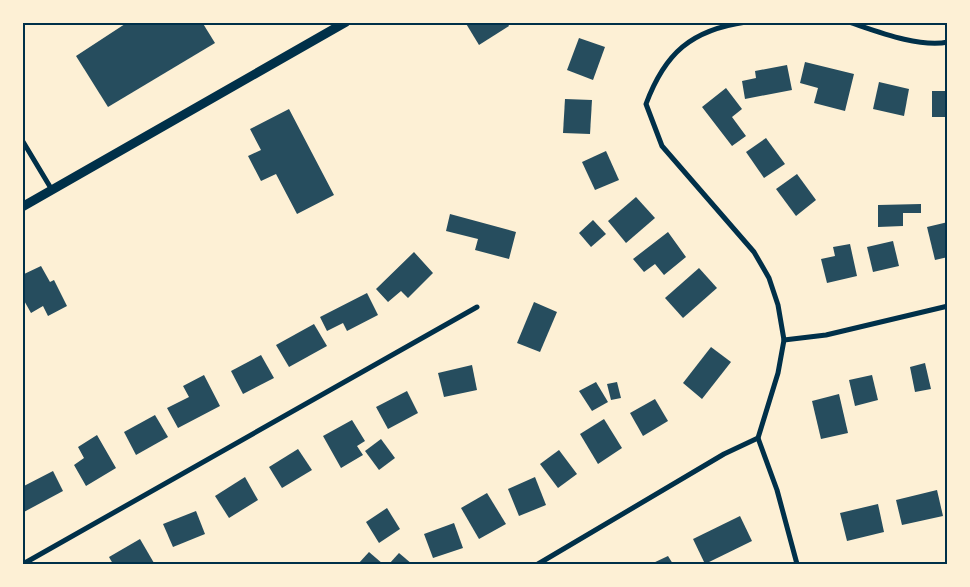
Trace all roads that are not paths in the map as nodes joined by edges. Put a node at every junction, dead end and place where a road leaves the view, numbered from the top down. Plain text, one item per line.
1 (346, 22) edge
2 (746, 22) edge
3 (848, 22) edge
4 (948, 42) edge
5 (22, 140) edge
6 (52, 190) junction
7 (22, 207) edge
8 (948, 306) edge
9 (477, 307) dead end
10 (784, 340) junction
11 (758, 438) junction
12 (23, 564) edge
13 (538, 564) edge
14 (797, 564) edge

1 - 6 street
2 - 10 street
3 - 4 street
5 - 6 street
6 - 7 street
8 - 10 street
9 - 12 street
10 - 11 street
11 - 13 street
11 - 14 street

